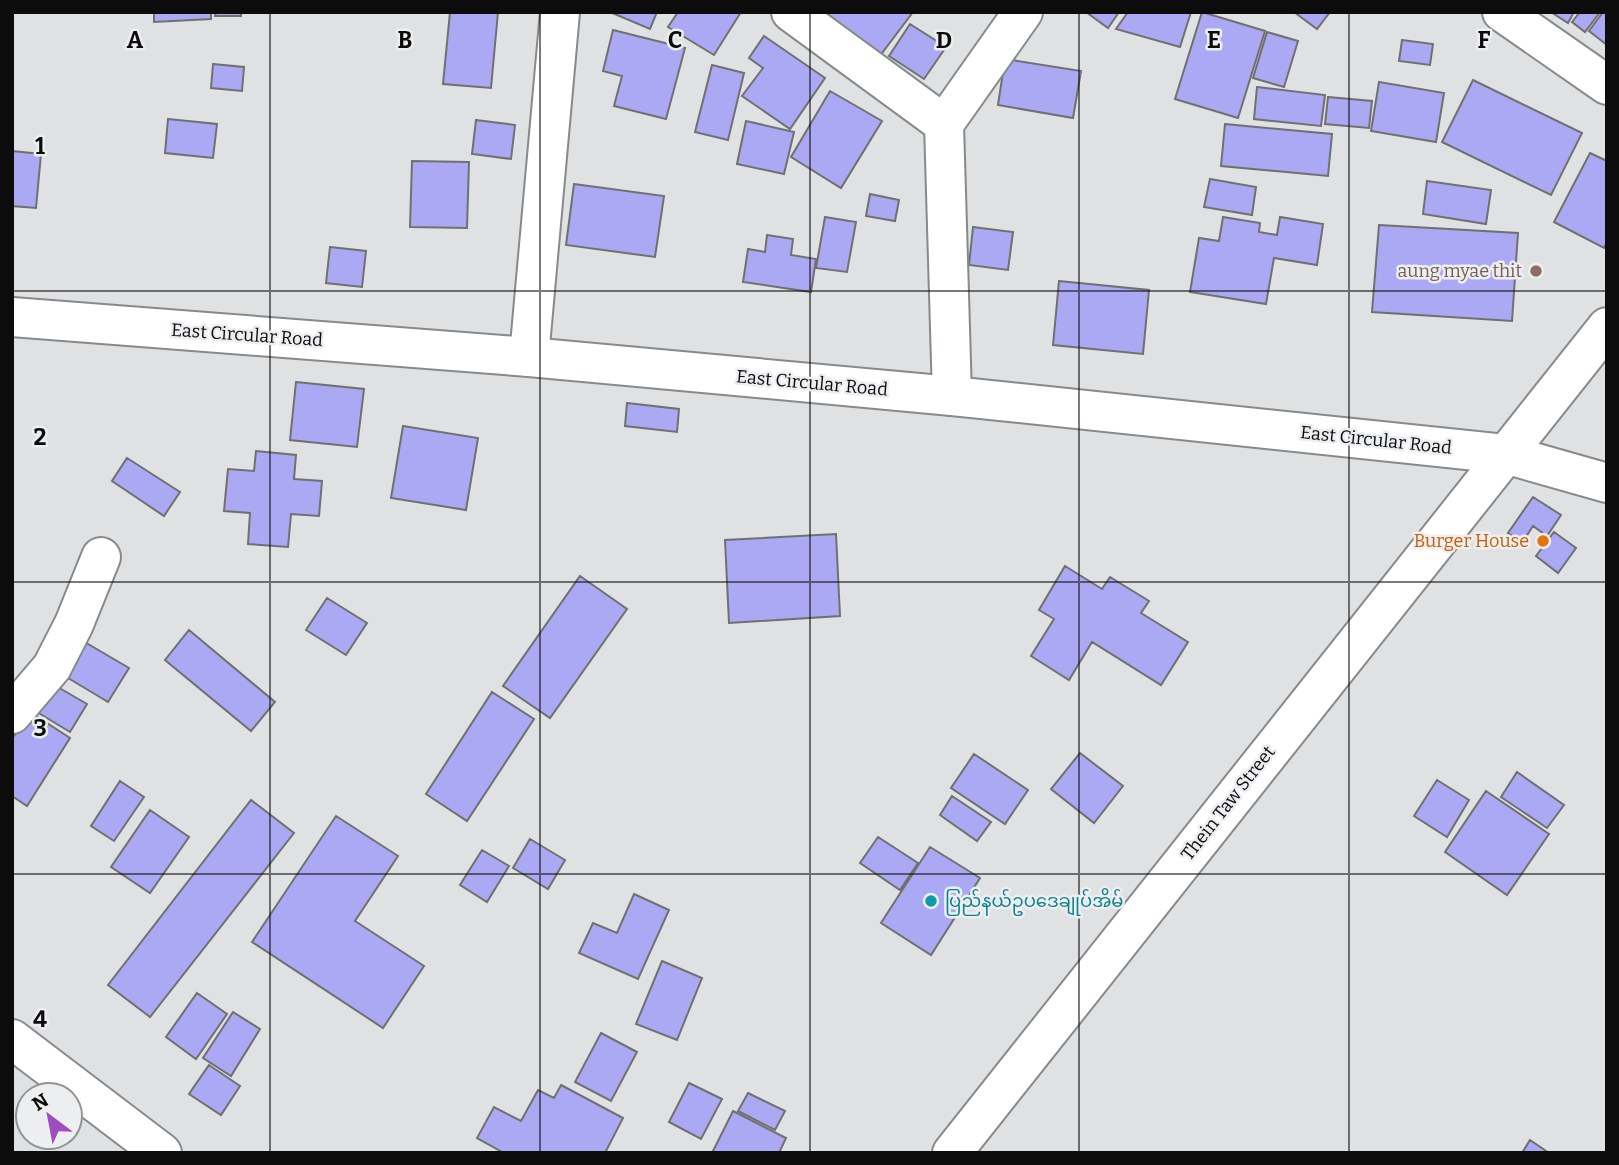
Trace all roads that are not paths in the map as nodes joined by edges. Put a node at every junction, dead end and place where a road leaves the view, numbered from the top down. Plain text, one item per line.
1 (560, 12) edge
2 (791, 12) edge
3 (1023, 12) edge
4 (1502, 12) edge
5 (1607, 85) edge
6 (944, 124) junction
7 (12, 317) edge
8 (1607, 327) edge
9 (529, 357) junction
10 (952, 396) junction
11 (1504, 454) junction
12 (1607, 483) edge
13 (101, 557) dead end
14 (12, 714) edge
15 (12, 1039) edge
16 (956, 1151) edge
17 (162, 1153) edge

1 - 9 street
2 - 6 street
3 - 6 street
4 - 5 street
6 - 10 street
7 - 9 street, East Circular Road
8 - 11 street, Thein Taw Street
9 - 10 street, East Circular Road
10 - 11 street, East Circular Road
11 - 12 street, East Circular Road
11 - 16 street, Thein Taw Street
13 - 14 street
15 - 17 street

